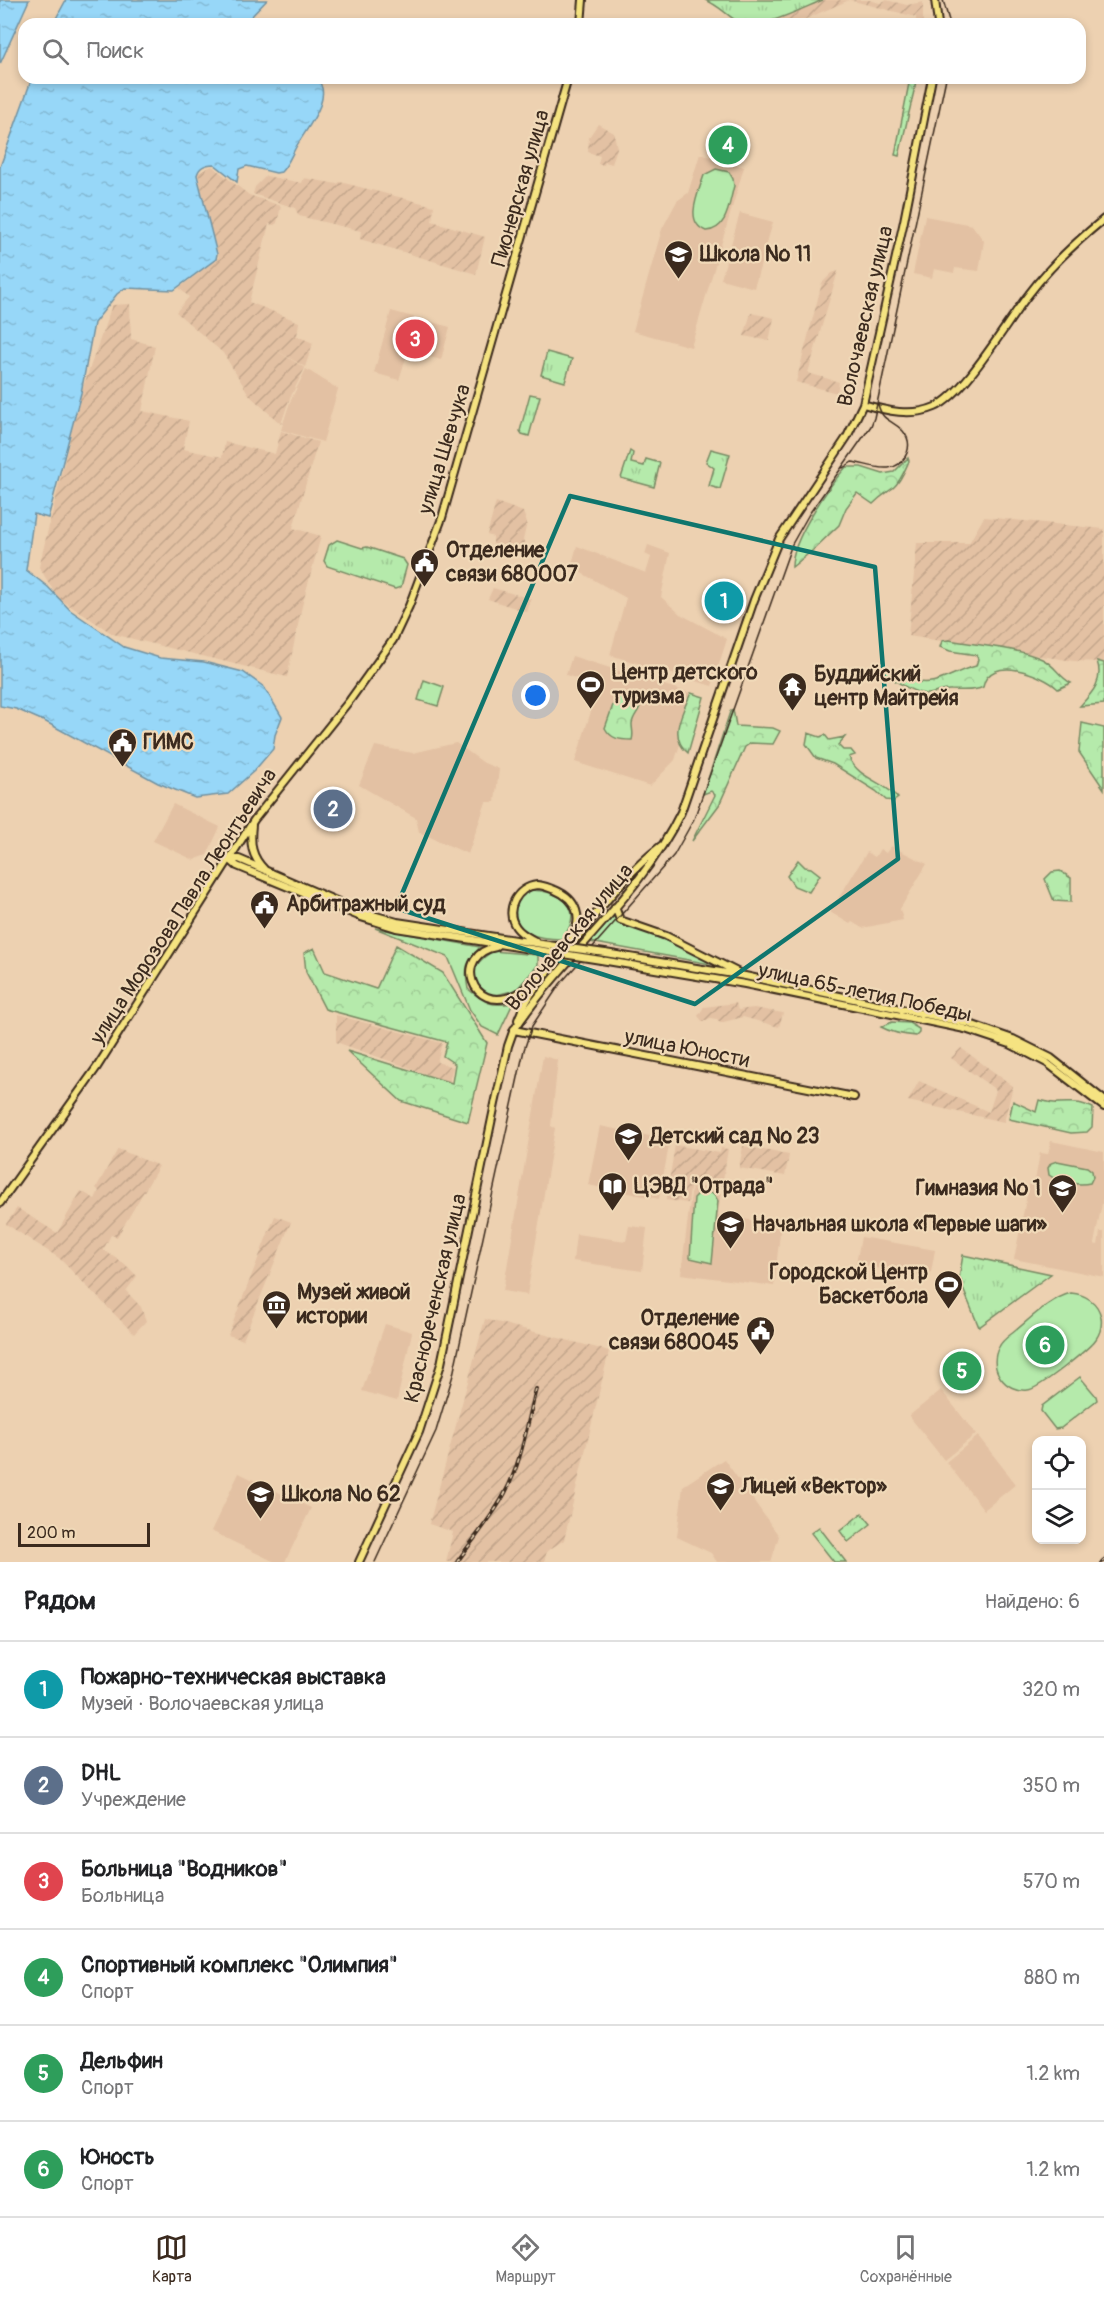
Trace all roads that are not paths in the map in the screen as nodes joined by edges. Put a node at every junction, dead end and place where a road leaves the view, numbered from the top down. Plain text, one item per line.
1 (583, 0) edge
2 (935, 0) edge
3 (582, 18) edge
4 (937, 18) edge
5 (566, 84) edge
6 (931, 84) edge
7 (1104, 219) edge
8 (503, 308) joint
9 (863, 404) junction
10 (412, 597) joint
11 (253, 821) junction
12 (664, 844) junction
13 (229, 859) junction
14 (268, 873) junction
15 (609, 899) junction
16 (615, 907) junction
17 (538, 943) junction
18 (502, 946) junction
19 (563, 950) junction
20 (549, 964) junction
21 (745, 976) junction
22 (528, 997) junction
23 (514, 1030) junction
24 (854, 1097) dead end
25 (1104, 1100) edge
26 (1104, 1107) edge
27 (0, 1203) edge
28 (359, 1562) edge

1 - 3 main road
2 - 4 main road
5 - 8 main road, Пионерская улица
6 - 9 main road, Волочаевская улица
7 - 9 main road
8 - 10 main road, улица Шевчука
9 - 12 main road, Волочаевская улица
10 - 11 main road, улица Морозова Павла Леонтьевича
11 - 13 main road, улица Морозова Павла Леонтьевича
11 - 14 main road
12 - 15 main road, Волочаевская улица
12 - 16 main road, Волочаевская улица
13 - 14 main road
13 - 18 main road
13 - 27 main road, улица Морозова Павла Леонтьевича
14 - 17 main road
15 - 19 main road
15 - 22 main road, Волочаевская улица
16 - 21 main road
16 - 23 main road, Волочаевская улица
17 - 19 main road
17 - 21 main road, улица 65-летия Победы, bridge
18 - 20 main road
18 - 26 main road, улица 65-летия Победы, bridge
19 - 20 main road
20 - 22 main road
21 - 25 main road, улица 65-летия Победы
22 - 23 main road, Волочаевская улица
23 - 24 main road, улица Юности
23 - 28 main road, Краснореченская улица

